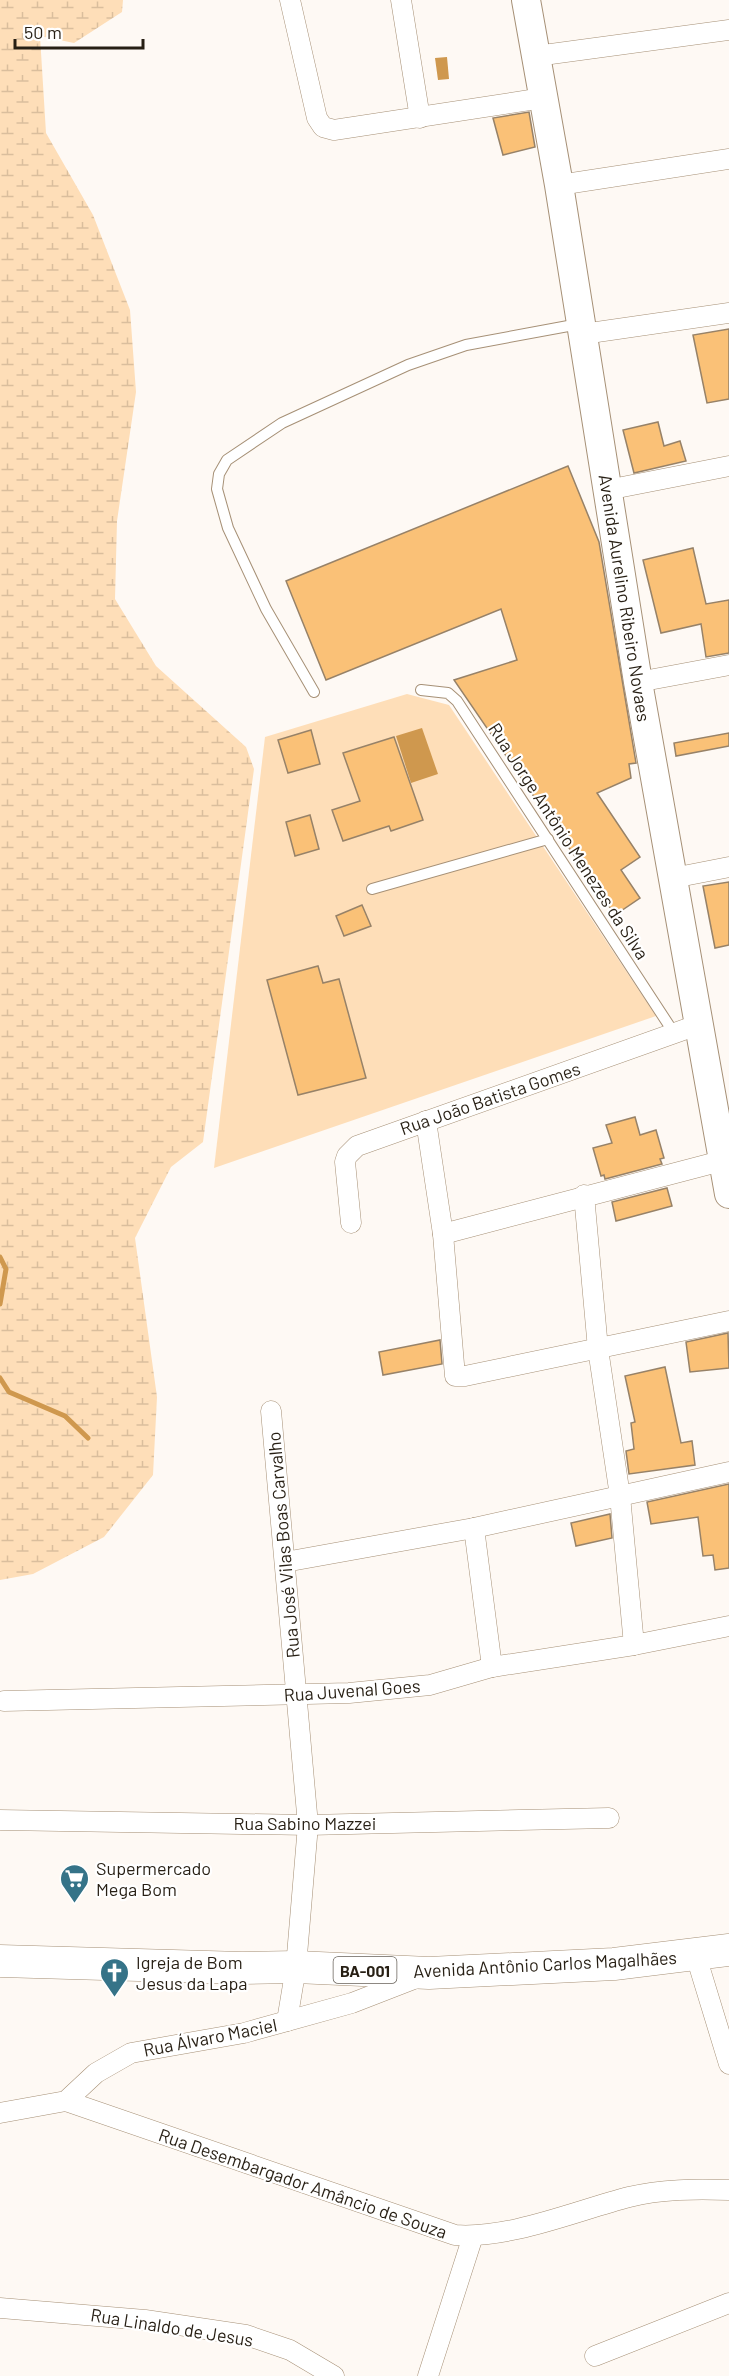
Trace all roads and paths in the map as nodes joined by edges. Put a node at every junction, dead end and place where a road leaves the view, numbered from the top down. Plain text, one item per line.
1 (290, 0) edge
2 (401, 0) edge
3 (526, 0) edge
4 (729, 30) edge
5 (536, 56) junction
6 (543, 98) junction
7 (420, 118) junction
8 (729, 159) edge
9 (559, 185) junction
10 (729, 313) edge
11 (582, 329) junction
12 (729, 466) edge
13 (607, 490) junction
14 (729, 666) edge
15 (638, 682) junction
16 (421, 690) dead end
17 (314, 692) dead end
18 (548, 839) junction
19 (729, 867) edge
20 (674, 878) junction
21 (372, 890) dead end
22 (687, 1028) junction
23 (426, 1121) junction
24 (725, 1160) junction
25 (729, 1194) edge
26 (584, 1195) junction
27 (351, 1223) dead end
28 (443, 1234) junction
29 (729, 1321) edge
30 (598, 1349) junction
31 (271, 1411) dead end
32 (729, 1472) edge
33 (620, 1496) junction
34 (474, 1528) junction
35 (285, 1562) junction
36 (729, 1626) edge
37 (634, 1645) junction
38 (492, 1667) junction
39 (296, 1694) junction
40 (4, 1701) dead end
41 (609, 1818) dead end
42 (0, 1820) edge
43 (308, 1825) junction
44 (729, 1950) edge
45 (696, 1956) junction
46 (0, 1961) edge
47 (296, 1967) junction
48 (429, 1972) junction
49 (287, 2021) junction
50 (729, 2064) edge
51 (66, 2101) junction
52 (0, 2113) edge
53 (729, 2190) edge
54 (473, 2236) junction
55 (729, 2303) edge
56 (0, 2308) edge
57 (595, 2356) dead end
58 (334, 2376) edge
59 (428, 2376) edge

1 - 7 street
2 - 7 street
3 - 5 street, Avenida Aurelino Ribeiro Novaes
4 - 5 street
5 - 6 street, Avenida Aurelino Ribeiro Novaes
6 - 7 street
6 - 9 street, Avenida Aurelino Ribeiro Novaes
8 - 9 street
9 - 11 street, Avenida Aurelino Ribeiro Novaes
10 - 11 street
11 - 13 street, Avenida Aurelino Ribeiro Novaes
11 - 17 lane
12 - 13 street
13 - 15 street, Avenida Aurelino Ribeiro Novaes
14 - 15 street
15 - 20 street, Avenida Aurelino Ribeiro Novaes
16 - 18 lane, Rua Jorge Antônio Menezes da Silva
18 - 21 lane
18 - 22 lane, Rua Jorge Antônio Menezes da Silva
19 - 20 street
20 - 22 street, Avenida Aurelino Ribeiro Novaes
22 - 23 street, Rua João Batista Gomes
22 - 24 street, Avenida Aurelino Ribeiro Novaes
23 - 27 street, Rua João Batista Gomes
23 - 28 street
24 - 25 street, Avenida Aurelino Ribeiro Novaes
24 - 26 street
26 - 28 street
26 - 30 street
28 - 30 street
29 - 30 street
30 - 33 street
31 - 35 street, Rua José Vilas Boas Carvalho
32 - 33 street
33 - 34 street
33 - 37 street
34 - 35 street
34 - 38 street
35 - 39 street, Rua José Vilas Boas Carvalho
36 - 37 street, Rua Juvenal Goes
37 - 38 street, Rua Juvenal Goes
38 - 39 street, Rua Juvenal Goes
39 - 40 street, Rua Juvenal Goes
39 - 43 street, Rua José Vilas Boas Carvalho
41 - 43 street, Rua Sabino Mazzei
42 - 43 street, Rua Sabino Mazzei
43 - 47 street, Rua José Vilas Boas Carvalho
44 - 45 main road, Avenida Antônio Carlos Magalhães / BA-001
45 - 48 main road, Avenida Antônio Carlos Magalhães / BA-001
45 - 50 street
46 - 47 main road, Avenida Antônio Carlos Magalhães / BA-001
47 - 48 main road, Avenida Antônio Carlos Magalhães / BA-001
47 - 49 street, Rua José Vilas Boas Carvalho
48 - 49 street, Rua Álvaro Maciel
49 - 51 street, Rua Álvaro Maciel
51 - 52 street
51 - 54 street, Rua Desembargador Amâncio de Souza
53 - 54 street, Rua Desembargador Amâncio de Souza
54 - 59 street
55 - 57 street
56 - 58 street, Rua Linaldo de Jesus

